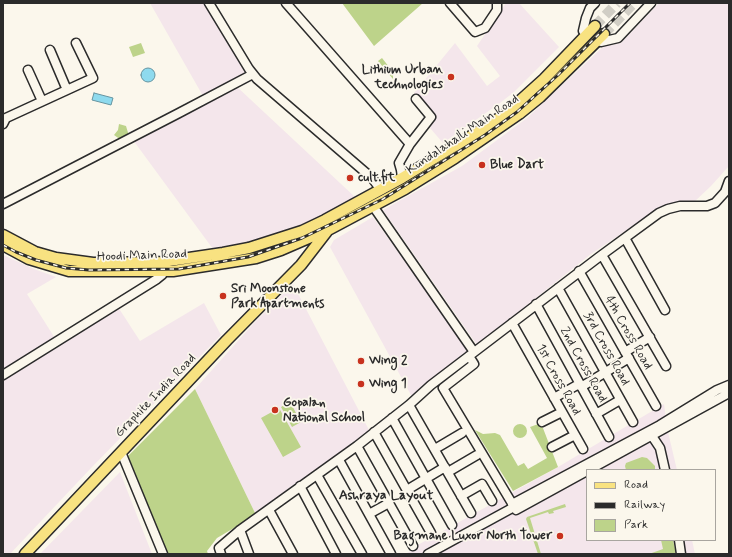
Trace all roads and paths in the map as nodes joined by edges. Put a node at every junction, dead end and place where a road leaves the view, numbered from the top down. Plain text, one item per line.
1 (209, 3) edge
2 (286, 3) edge
3 (450, 3) edge
4 (497, 3) edge
5 (595, 3) edge
6 (651, 3) edge
7 (595, 26) tunnel mouth
8 (587, 35) junction
9 (601, 36) joint
10 (76, 43) dead end
11 (50, 50) dead end
12 (28, 70) dead end
13 (253, 74) junction
14 (67, 90) junction
15 (416, 99) dead end
16 (42, 101) junction
17 (3, 124) edge
18 (410, 144) junction
19 (402, 178) junction
20 (729, 181) edge
21 (381, 190) junction
22 (3, 204) edge
23 (373, 206) junction
24 (326, 225) junction
25 (302, 231) joint
26 (3, 235) edge
27 (625, 238) junction
28 (3, 245) edge
29 (602, 255) junction
30 (307, 256) joint
31 (164, 270) junction
32 (579, 271) junction
33 (558, 288) junction
34 (536, 304) junction
35 (666, 310) dead end
36 (512, 323) junction
37 (650, 337) junction
38 (471, 354) junction
39 (627, 355) junction
40 (666, 366) dead end
41 (605, 373) junction
42 (3, 375) edge
43 (729, 385) edge
44 (580, 386) junction
45 (729, 393) edge
46 (554, 398) junction
47 (620, 400) junction
48 (409, 405) junction
49 (656, 406) dead end
50 (562, 412) junction
51 (596, 414) junction
52 (392, 418) junction
53 (542, 422) dead end
54 (633, 422) dead end
55 (374, 432) junction
56 (462, 433) dead end
57 (575, 435) junction
58 (652, 436) junction
59 (609, 437) dead end
60 (357, 446) junction
61 (552, 447) dead end
62 (583, 449) dead end
63 (435, 450) junction
64 (120, 453) junction
65 (477, 455) dead end
66 (339, 460) junction
67 (592, 469) edge
68 (665, 469) edge
69 (446, 470) junction
70 (586, 472) edge
71 (318, 475) junction
72 (426, 478) junction
73 (300, 486) junction
74 (407, 490) junction
75 (461, 496) junction
76 (492, 501) dead end
77 (389, 503) junction
78 (514, 507) junction
79 (269, 510) junction
80 (471, 513) dead end
81 (369, 514) junction
82 (452, 525) dead end
83 (240, 530) junction
84 (431, 533) dead end
85 (678, 541) edge
86 (413, 546) dead end
87 (25, 554) edge
88 (158, 554) edge
89 (163, 554) edge
90 (220, 554) edge
91 (249, 554) edge
92 (293, 554) edge
93 (336, 554) edge
94 (362, 554) edge
95 (391, 554) edge
96 (428, 554) edge
97 (681, 554) edge

1 - 13 street
2 - 18 street
3 - 4 street
5 - 8 street
6 - 9 street
7 - 8 main road, Kundalahalli Main Road
8 - 19 main road, Kundalahalli Main Road
9 - 23 main road, Kundalahalli Main Road
10 - 14 street
11 - 14 street
12 - 16 street
13 - 21 street
13 - 22 street
14 - 16 street
15 - 18 street
16 - 17 street
18 - 19 street
19 - 21 main road, Kundalahalli Main Road
20 - 27 street
21 - 24 main road, Kundalahalli Main Road
23 - 24 main road, Kundalahalli Main Road
23 - 38 street
24 - 25 main road, Kundalahalli Main Road
24 - 30 main road, Kundalahalli Main Road
24 - 31 main road, Hoodi Main Road
25 - 26 main road, Hoodi Main Road
27 - 29 street
27 - 35 street
28 - 31 main road, Hoodi Main Road
29 - 32 street
29 - 37 street
30 - 64 main road, Graphite India Road
31 - 42 street
32 - 33 street
32 - 39 street, 4th Cross Road
33 - 34 street
33 - 41 street, 3rd Cross Road
34 - 36 street
34 - 44 street, 2nd Cross Road
36 - 38 street
36 - 46 street, 1st Cross Road
37 - 39 street
37 - 40 street
38 - 48 street
38 - 78 street
39 - 41 street
39 - 49 street, 4th Cross Road
41 - 44 street
41 - 47 street, 3rd Cross Road
43 - 78 street
44 - 46 street
44 - 51 street, 2nd Cross Road
45 - 58 street
46 - 50 street, 1st Cross Road
47 - 51 street
47 - 54 street, 3rd Cross Road
48 - 52 street
48 - 63 street
50 - 53 street
50 - 57 street, 1st Cross Road
51 - 59 street, 2nd Cross Road
52 - 55 street
52 - 72 street
55 - 60 street
55 - 74 street
56 - 63 street
57 - 61 street
57 - 62 street, 1st Cross Road
58 - 67 street
58 - 68 street
60 - 66 street
60 - 77 street
63 - 69 street
64 - 87 main road, Graphite India Road
64 - 88 street
64 - 89 street
65 - 69 street
66 - 71 street
66 - 81 street
69 - 72 street
69 - 75 street
70 - 78 street
71 - 73 street
71 - 94 street
72 - 74 street
72 - 82 street
73 - 79 street
73 - 93 street
74 - 84 street
75 - 76 street
75 - 80 street
77 - 81 street
77 - 86 street
78 - 96 street
79 - 83 street
79 - 92 street
81 - 95 street
83 - 90 street
83 - 91 street
85 - 97 street

